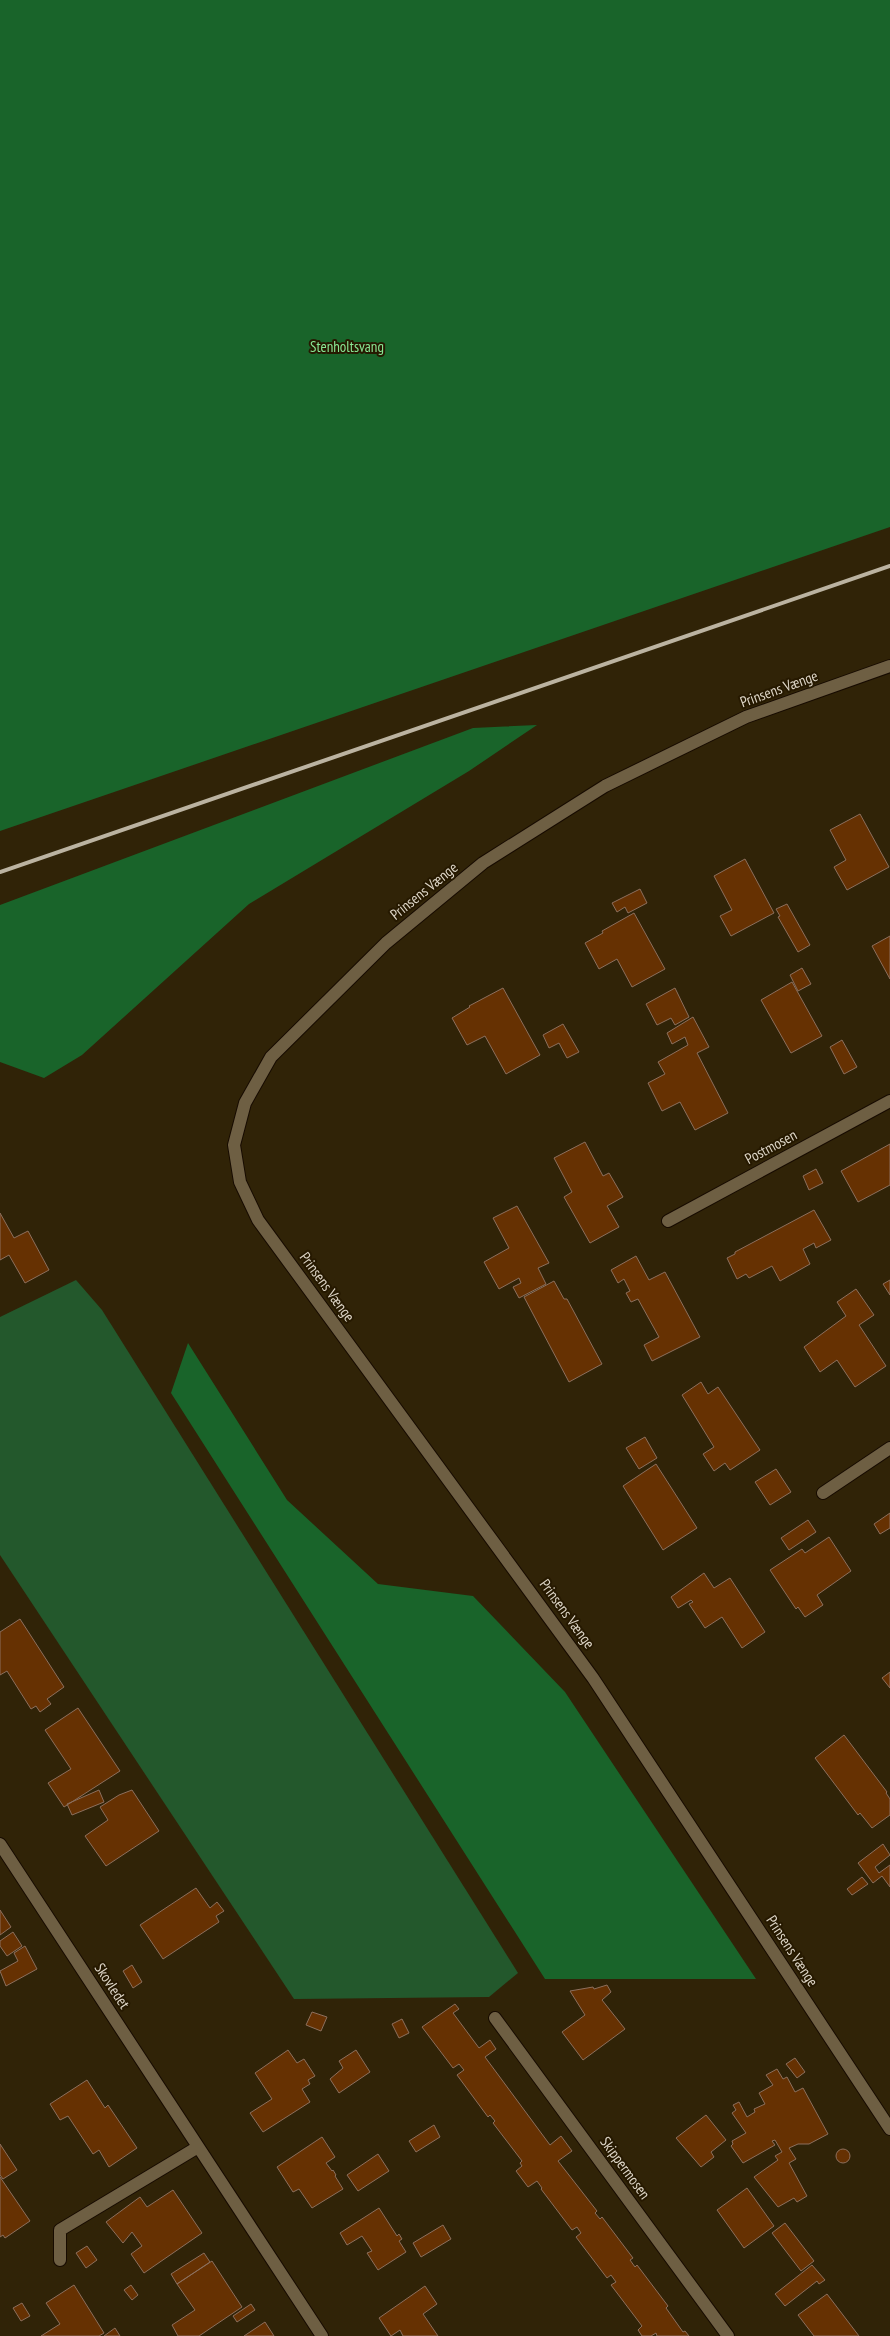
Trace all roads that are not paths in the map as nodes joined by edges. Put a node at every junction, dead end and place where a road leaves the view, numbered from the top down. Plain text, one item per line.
1 (890, 666) edge
2 (890, 1101) edge
3 (668, 1221) dead end
4 (890, 1448) edge
5 (823, 1493) dead end
6 (0, 1844) edge
7 (495, 2018) dead end
8 (890, 2129) edge
9 (198, 2147) junction
10 (60, 2260) dead end
11 (322, 2336) edge
12 (728, 2336) edge

1 - 8 street, Prinsens Vænge
2 - 3 street, Postmosen
4 - 5 street
6 - 9 street, Skovledet
7 - 12 street, Skippermosen
9 - 10 street
9 - 11 street, Skovledet

